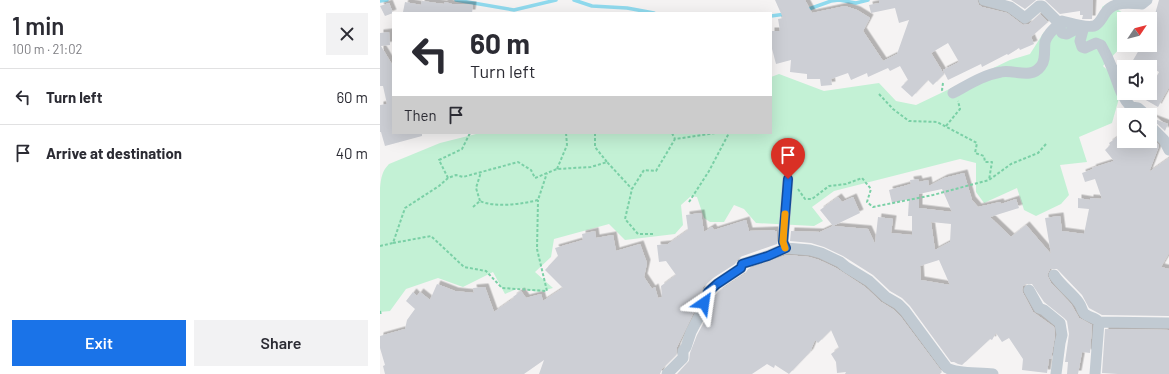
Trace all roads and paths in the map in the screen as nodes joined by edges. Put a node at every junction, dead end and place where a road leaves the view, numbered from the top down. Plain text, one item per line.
1 (984, 0) edge
2 (1146, 0) edge
3 (1058, 25) junction
4 (953, 93) dead end
5 (878, 94) dead end
6 (1138, 108) edge
7 (1157, 133) edge
8 (470, 134) edge
9 (566, 134) edge
10 (595, 134) edge
11 (672, 134) edge
12 (709, 134) edge
13 (728, 134) edge
14 (675, 139) junction
15 (1046, 144) dead end
16 (1169, 150) edge
17 (782, 156) dead end
18 (607, 162) junction
19 (557, 169) junction
20 (481, 172) junction
21 (547, 173) junction
22 (448, 178) junction
23 (788, 179) junction
24 (989, 180) junction
25 (632, 190) junction
26 (538, 200) junction
27 (480, 201) junction
28 (689, 202) dead end
29 (473, 207) dead end
30 (653, 234) dead end
31 (393, 242) junction
32 (380, 246) edge
33 (786, 248) junction
34 (1054, 275) dead end
35 (1029, 290) dead end
36 (380, 311) edge
37 (381, 314) dead end
38 (1099, 322) junction
39 (1169, 323) edge
40 (667, 374) edge
41 (993, 374) edge
42 (1056, 374) edge
43 (1095, 374) edge

1 - 3 street
2 - 3 street
3 - 4 street
3 - 6 street
5 - 24 path
7 - 16 street
8 - 22 path
9 - 19 path
10 - 18 path
11 - 14 path
12 - 14 path
13 - 28 path
14 - 25 path
15 - 24 path
17 - 23 path
18 - 19 path
18 - 25 path
19 - 21 path
20 - 21 path
20 - 22 path
20 - 27 path
21 - 26 path
22 - 31 path
23 - 24 path
23 - 33 street
25 - 30 path
26 - 27 path
26 - 31 path
27 - 29 path
31 - 32 path
33 - 40 street
33 - 41 street
34 - 38 street
35 - 42 street
36 - 37 path
38 - 39 street
38 - 43 street

